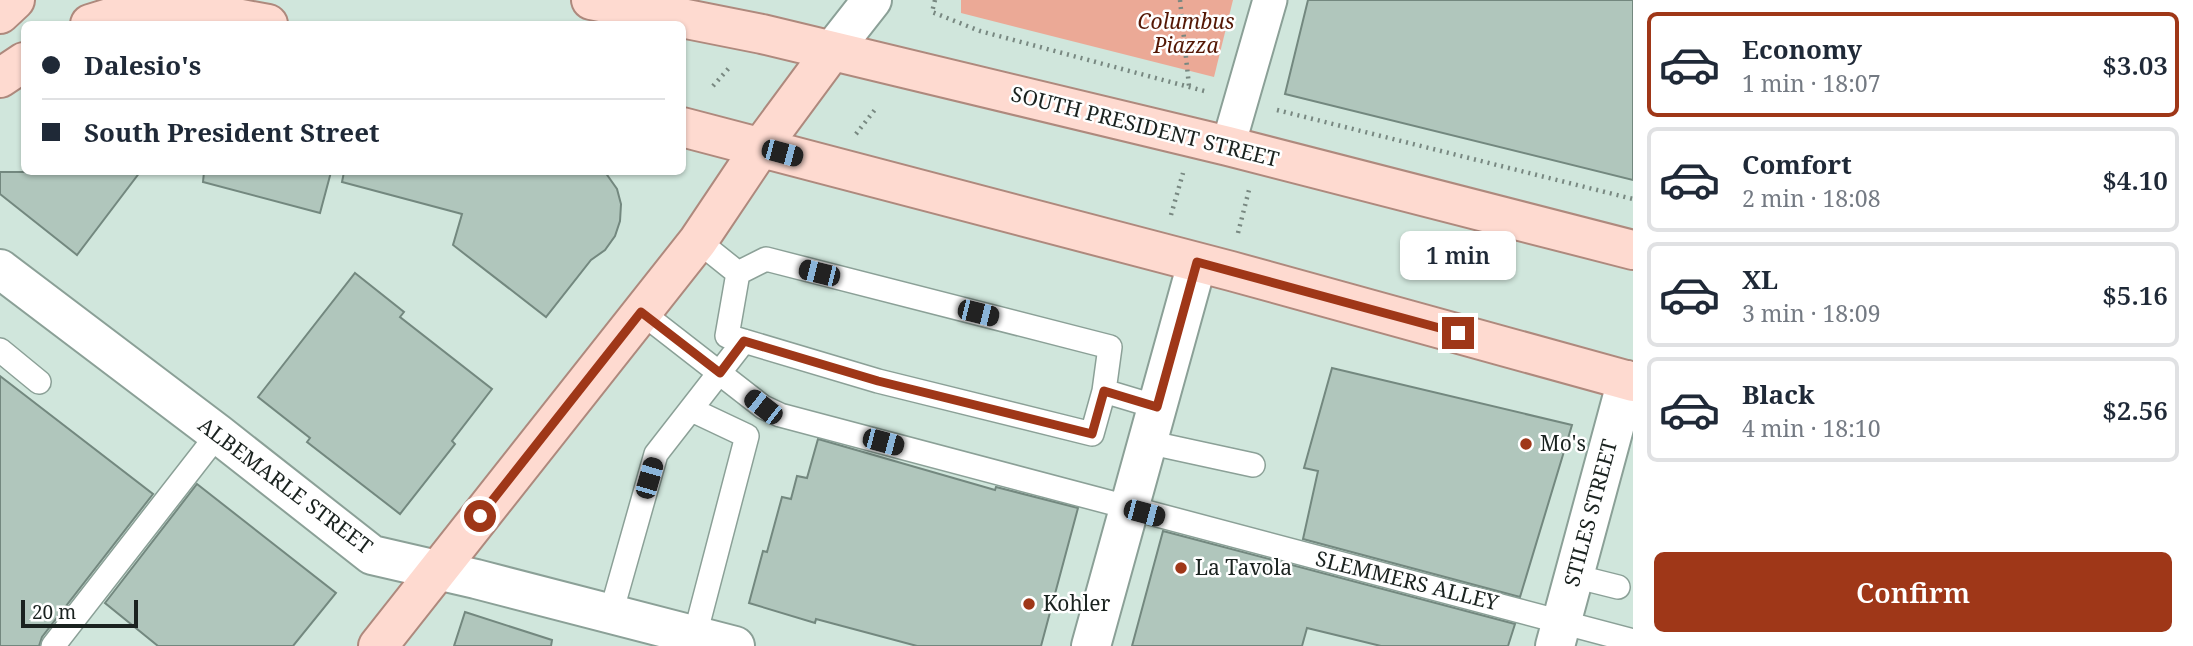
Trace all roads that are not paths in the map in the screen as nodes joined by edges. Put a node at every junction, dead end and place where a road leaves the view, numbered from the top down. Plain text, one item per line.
1 (15, 0) edge
2 (139, 0) edge
3 (591, 0) edge
4 (872, 0) edge
5 (1270, 0) edge
6 (646, 6) edge
7 (177, 9) junction
8 (0, 14) edge
9 (100, 21) edge
10 (250, 21) edge
11 (832, 51) junction
12 (21, 64) edge
13 (0, 78) edge
14 (686, 128) edge
15 (1228, 146) junction
16 (761, 147) junction
17 (698, 241) junction
18 (1633, 250) edge
19 (1197, 262) junction
20 (0, 269) edge
21 (738, 273) junction
22 (641, 312) junction
23 (744, 341) junction
24 (0, 351) edge
25 (720, 373) junction
26 (1630, 381) edge
27 (39, 382) dead end
28 (1104, 391) junction
29 (692, 410) junction
30 (1152, 424) junction
31 (218, 434) junction
32 (1253, 465) dead end
33 (1129, 509) junction
34 (438, 570) junction
35 (1574, 576) junction
36 (1618, 587) dead end
37 (623, 626) edge
38 (1558, 633) edge
39 (695, 635) junction
40 (1633, 641) edge
41 (53, 646) edge
42 (378, 646) edge
43 (735, 646) edge
44 (1091, 646) edge

1 - 8 main road
2 - 7 main road
3 - 6 main road, SOUTH PRESIDENT STREET
4 - 11 street
5 - 15 street
6 - 11 main road, SOUTH PRESIDENT STREET
7 - 9 main road
7 - 10 main road
11 - 15 main road, SOUTH PRESIDENT STREET
11 - 16 main road
12 - 13 main road
14 - 16 main road
15 - 18 main road, SOUTH PRESIDENT STREET
16 - 17 main road
16 - 19 main road
17 - 21 lane
17 - 22 main road
19 - 26 main road
19 - 30 street
20 - 31 street, ALBEMARLE STREET
21 - 23 lane
21 - 28 lane
22 - 25 lane, SLEMMERS ALLEY
22 - 34 main road
23 - 25 lane
23 - 28 lane
24 - 27 lane
25 - 29 lane
25 - 33 lane, SLEMMERS ALLEY
26 - 35 street, STILES STREET
28 - 30 lane
29 - 37 lane
29 - 39 lane
30 - 32 lane
30 - 33 street
31 - 34 street, ALBEMARLE STREET
31 - 41 lane
33 - 38 lane, SLEMMERS ALLEY
33 - 44 street
34 - 37 street, ALBEMARLE STREET
34 - 42 main road
35 - 36 lane
35 - 38 street, STILES STREET
37 - 39 street, ALBEMARLE STREET
38 - 40 lane, SLEMMERS ALLEY
39 - 43 street, ALBEMARLE STREET

